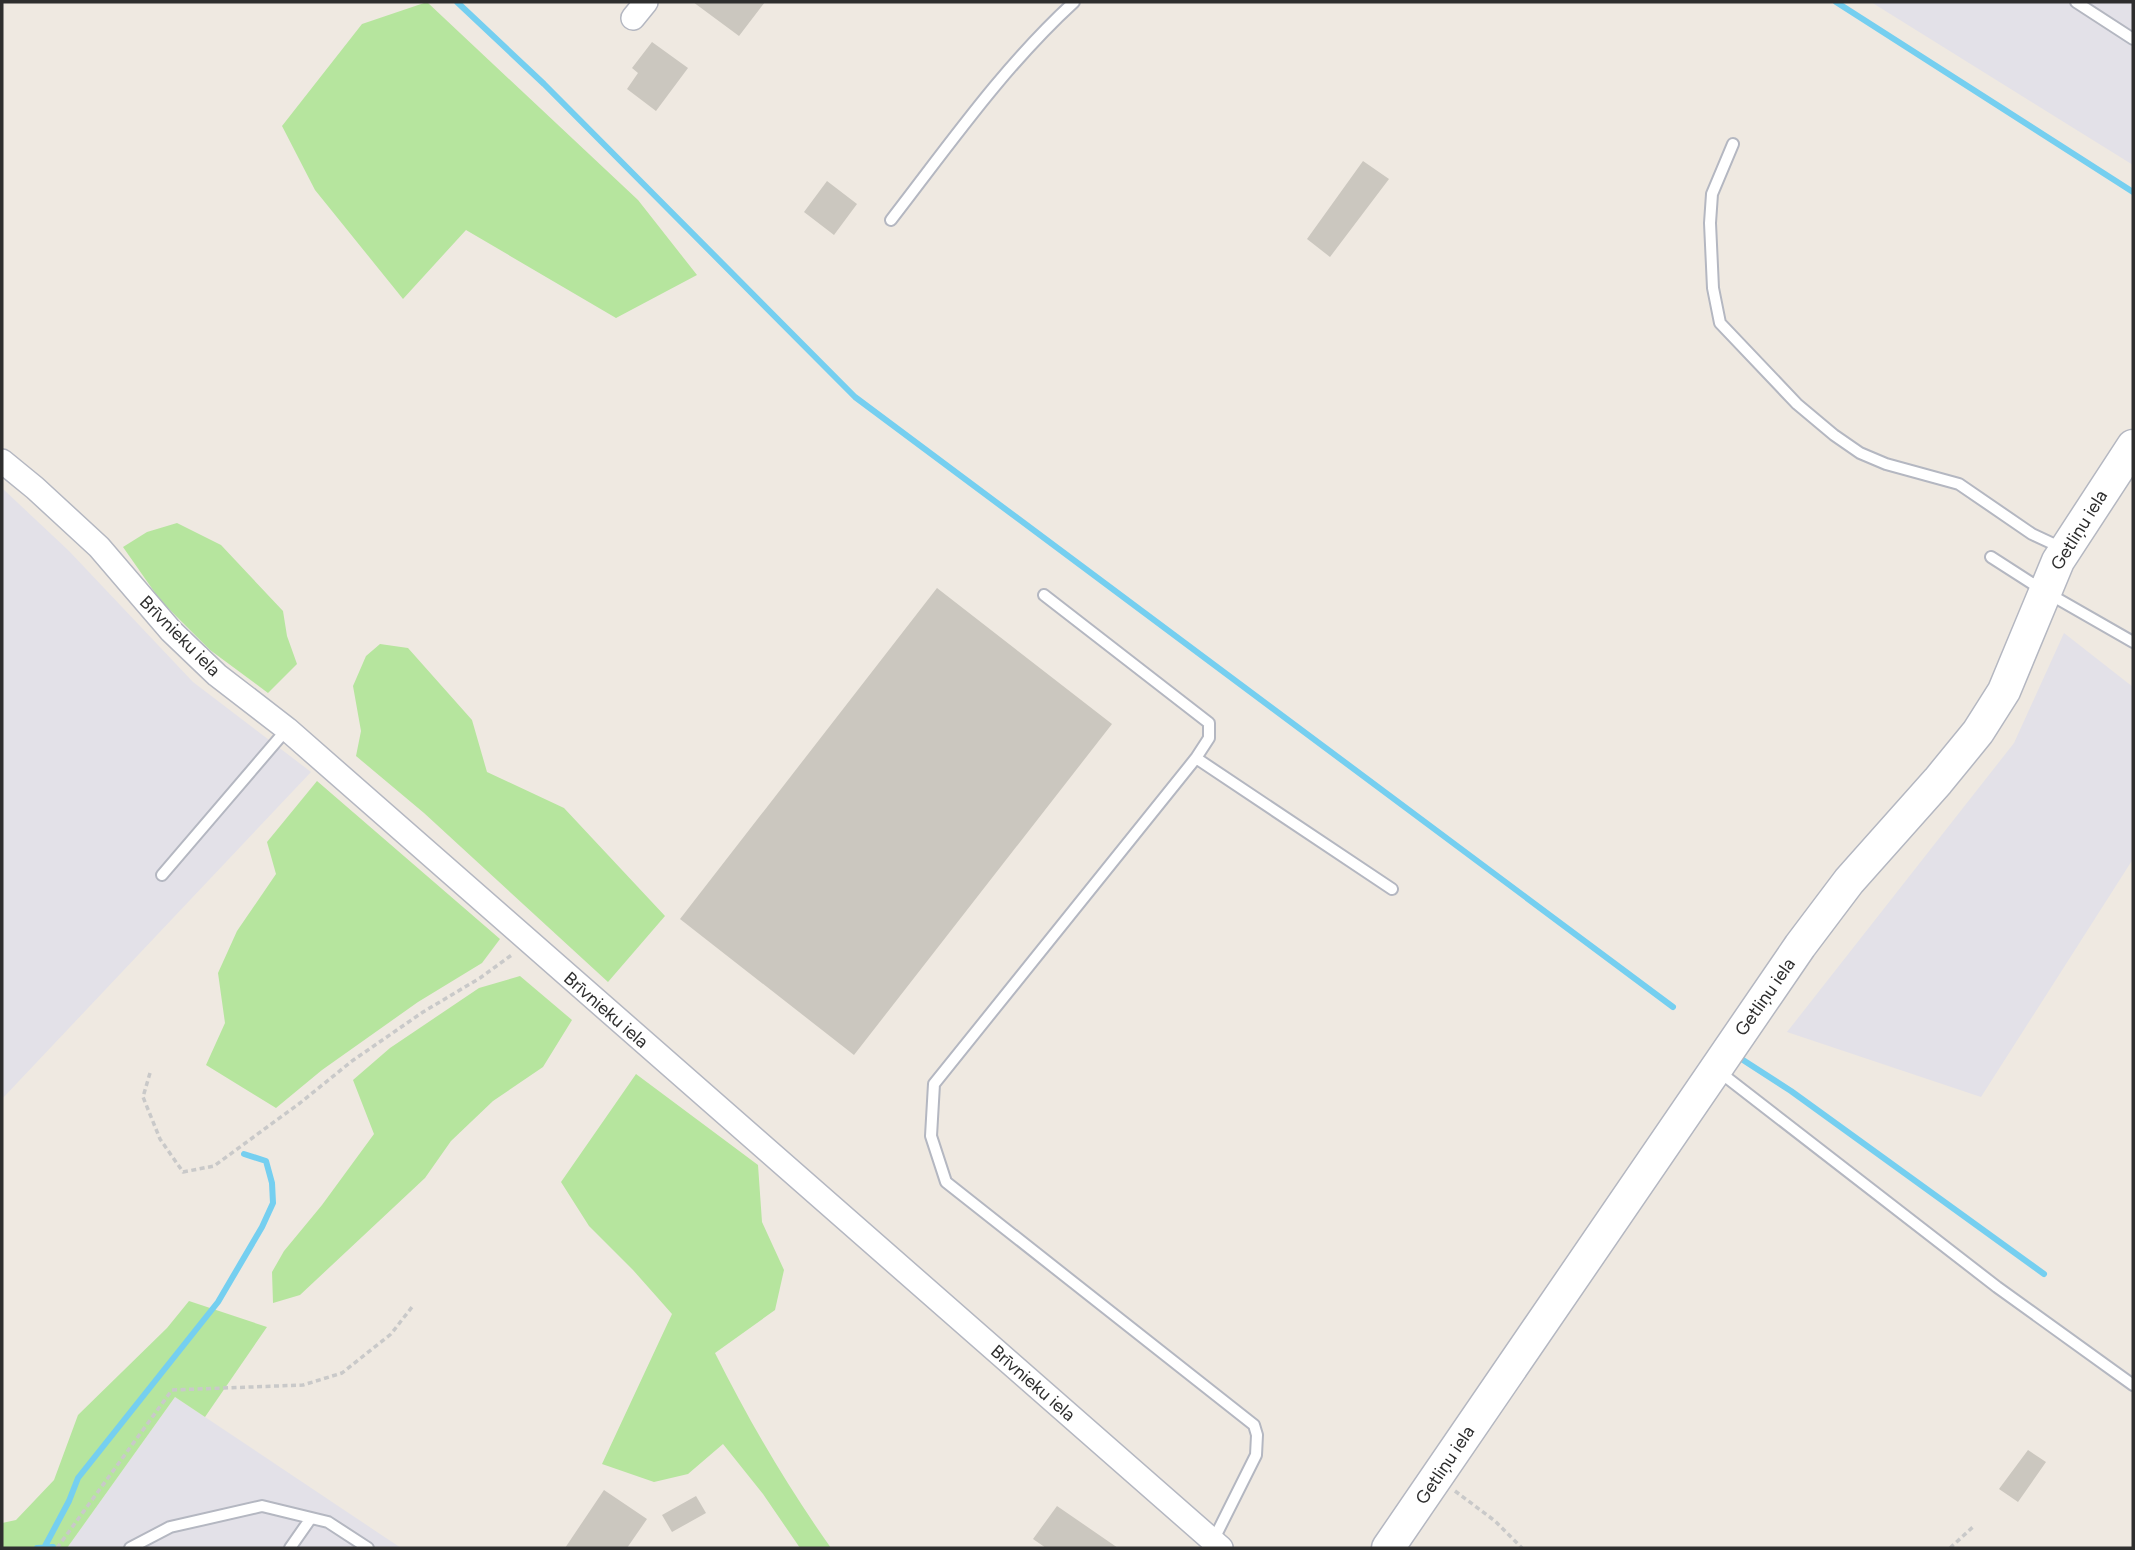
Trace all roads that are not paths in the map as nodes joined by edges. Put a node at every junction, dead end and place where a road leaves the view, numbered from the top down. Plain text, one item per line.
1 (1074, 2) edge
2 (2076, 2) edge
3 (2133, 39) edge
4 (1732, 144) dead end
5 (891, 220) dead end
6 (2133, 446) edge
7 (2, 461) edge
8 (2065, 550) junction
9 (1991, 557) dead end
10 (2044, 591) junction
11 (1044, 595) dead end
12 (2133, 642) edge
13 (287, 729) junction
14 (1196, 758) junction
15 (162, 875) dead end
16 (1392, 889) dead end
17 (1715, 1069) junction
18 (2133, 1385) edge
19 (311, 1518) junction
20 (1217, 1544) edge
21 (293, 1547) edge
22 (130, 1548) edge
23 (368, 1548) edge
24 (1388, 1548) edge

1 - 5 lane
2 - 3 lane
4 - 8 lane
6 - 8 street, Getliņu iela
7 - 13 street, Brīvnieku iela
8 - 10 street, Getliņu iela
9 - 10 lane
10 - 12 lane
10 - 17 street, Getliņu iela
11 - 14 lane
13 - 15 lane
13 - 20 street, Brīvnieku iela
14 - 16 lane
14 - 20 lane
17 - 18 lane
17 - 24 street, Getliņu iela
19 - 21 lane
19 - 22 lane
19 - 23 lane

